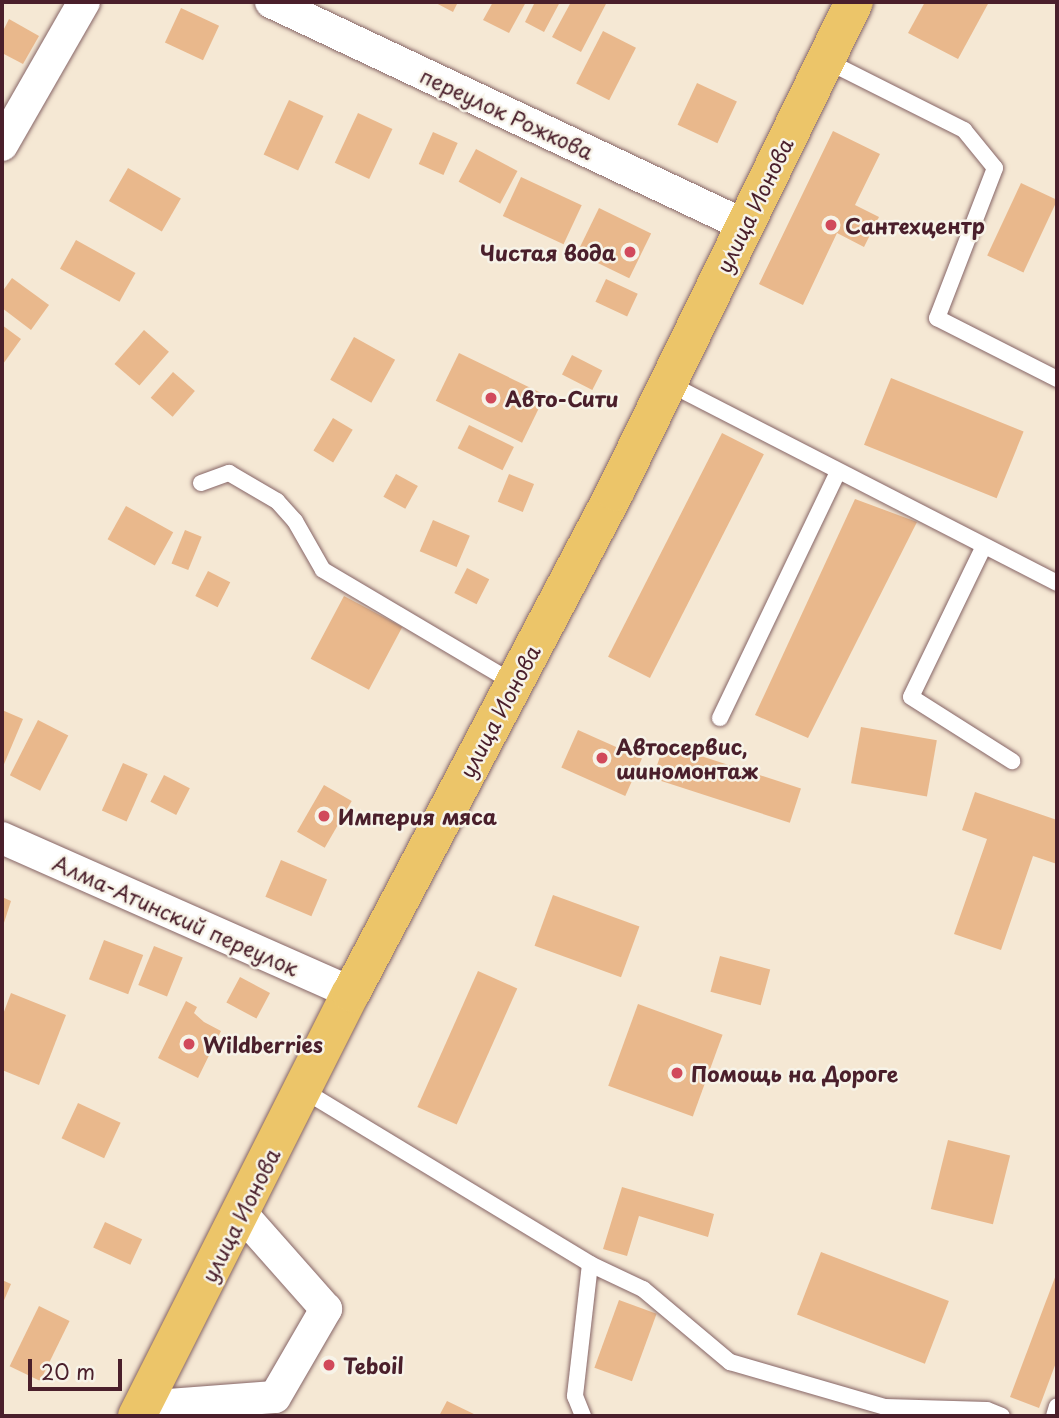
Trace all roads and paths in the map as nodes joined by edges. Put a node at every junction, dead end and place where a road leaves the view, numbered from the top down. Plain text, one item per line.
1 (84, 2) edge
2 (271, 2) edge
3 (854, 2) edge
4 (825, 60) junction
5 (2, 145) edge
6 (744, 225) junction
7 (1057, 379) edge
8 (667, 383) junction
9 (838, 472) junction
10 (201, 483) dead end
11 (983, 548) junction
12 (1057, 583) edge
13 (514, 682) junction
14 (720, 718) dead end
15 (1012, 761) dead end
16 (2, 838) edge
17 (351, 993) junction
18 (303, 1090) junction
19 (242, 1214) junction
20 (590, 1264) junction
21 (1057, 1406) edge
22 (140, 1412) edge
23 (583, 1416) edge
24 (1002, 1416) edge
25 (1054, 1416) edge

1 - 5 street
2 - 6 street, переулок Рожкова
3 - 4 main road, улица Ионова
4 - 6 main road, улица Ионова
4 - 7 lane
6 - 8 main road, улица Ионова
8 - 9 lane
8 - 13 main road, улица Ионова
9 - 11 lane
9 - 14 lane
10 - 13 lane
11 - 12 lane
11 - 15 lane
13 - 17 main road, улица Ионова
16 - 17 street, Алма-Атинский переулок
17 - 18 main road, улица Ионова
18 - 19 main road, улица Ионова
18 - 20 lane
19 - 22 main road, улица Ионова
19 - 22 street
20 - 23 lane
20 - 24 lane
21 - 25 lane

